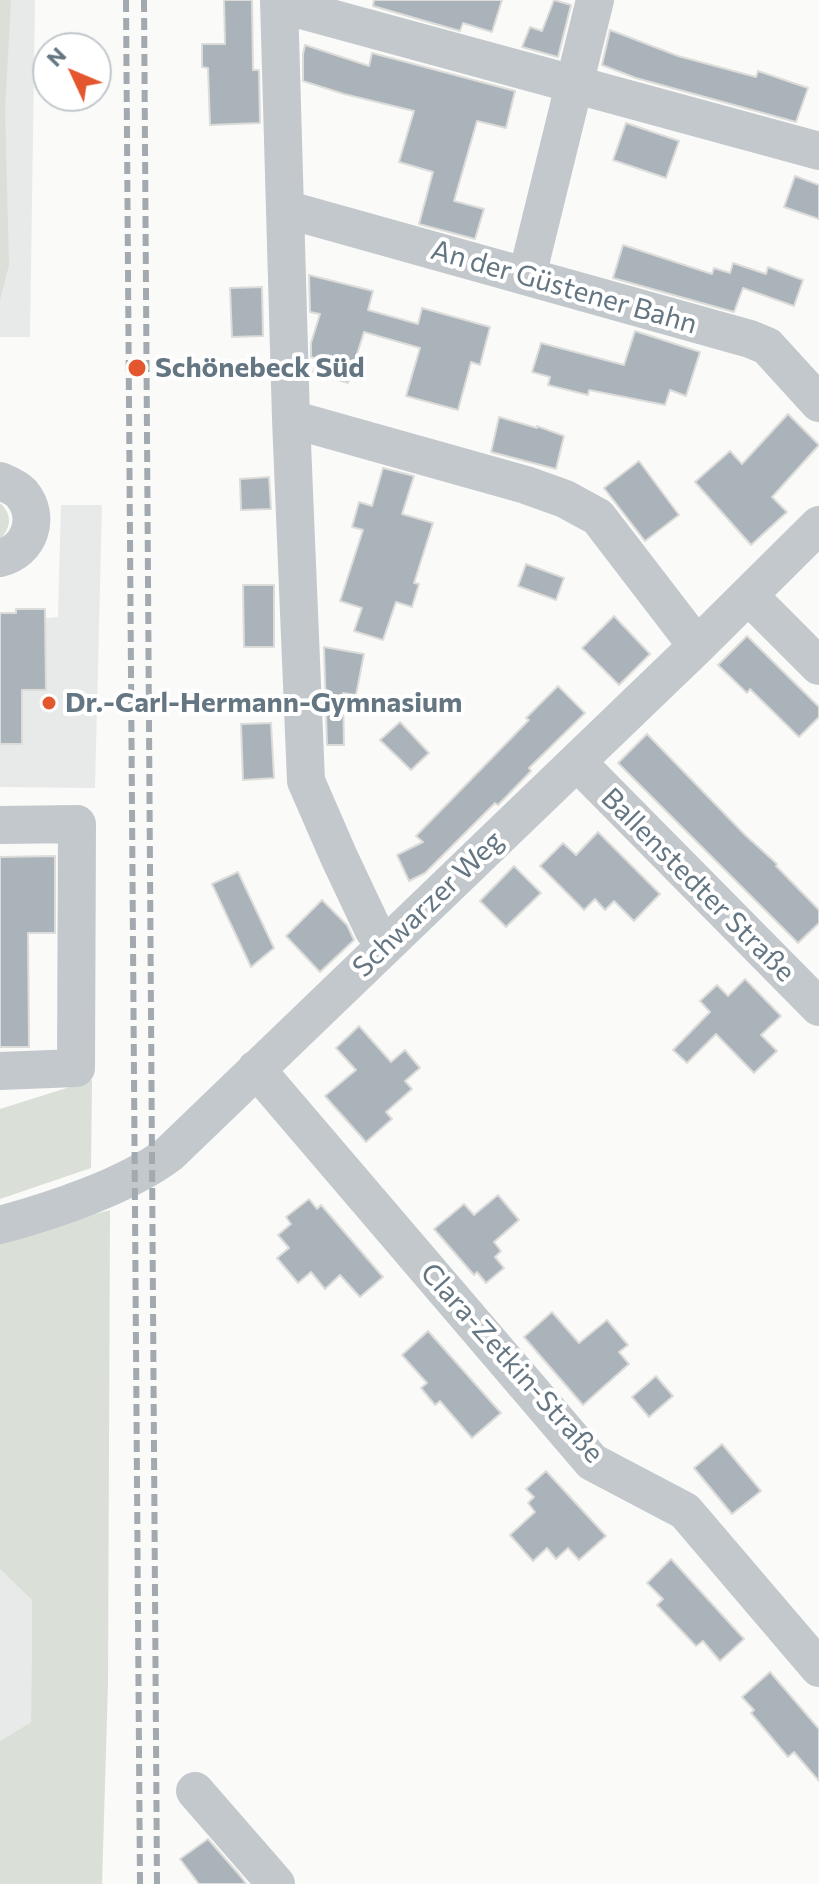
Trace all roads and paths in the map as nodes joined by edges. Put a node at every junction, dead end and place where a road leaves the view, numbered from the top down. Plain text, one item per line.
1 (595, 0) edge
2 (279, 2) edge
3 (575, 85) junction
4 (819, 151) edge
5 (285, 209) junction
6 (527, 276) junction
7 (819, 403) edge
8 (291, 419) junction
9 (0, 481) edge
10 (819, 525) edge
11 (0, 558) edge
12 (749, 596) junction
13 (697, 646) junction
14 (819, 666) edge
15 (577, 762) junction
16 (0, 825) edge
17 (384, 946) junction
18 (819, 1007) edge
19 (256, 1069) junction
20 (0, 1071) edge
21 (0, 1225) edge
22 (819, 1668) edge
23 (195, 1791) dead end
24 (276, 1884) edge

1 - 3 street
2 - 3 street
2 - 5 street
3 - 4 street
3 - 6 street
5 - 6 street, An der Güstener Bahn
5 - 8 street
6 - 7 street, An der Güstener Bahn
8 - 13 street
8 - 17 street
9 - 11 street
10 - 12 street, Schwarzer Weg
12 - 13 street, Schwarzer Weg
12 - 14 street
13 - 15 street, Schwarzer Weg
15 - 17 street, Schwarzer Weg
15 - 18 street, Ballenstedter Straße
16 - 20 street
17 - 19 street, Schwarzer Weg
19 - 21 street, Schwarzer Weg
19 - 22 street, Clara-Zetkin-Straße
23 - 24 street

